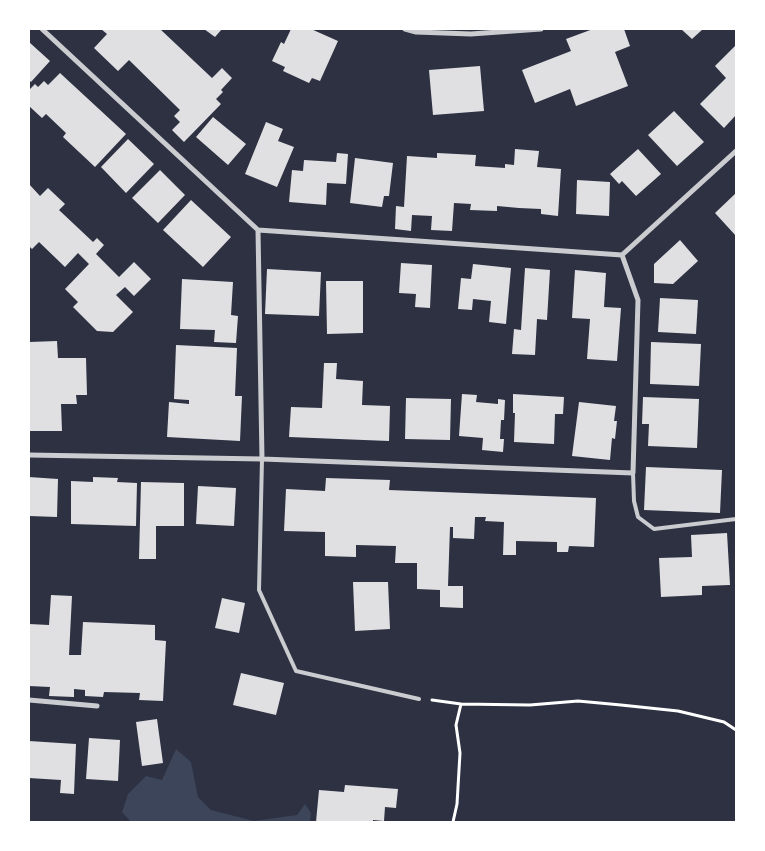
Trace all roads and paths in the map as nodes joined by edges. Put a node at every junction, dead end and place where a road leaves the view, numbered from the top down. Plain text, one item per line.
1 (42, 29) edge
2 (405, 29) edge
3 (541, 29) edge
4 (736, 151) edge
5 (258, 230) junction
6 (622, 255) junction
7 (29, 455) edge
8 (262, 459) junction
9 (633, 473) junction
10 (736, 519) edge
11 (419, 699) joint
12 (29, 700) edge
13 (461, 704) junction
14 (97, 706) dead end
15 (736, 730) edge
16 (453, 822) edge

1 - 5 street
2 - 3 street
4 - 6 street
5 - 6 street
5 - 8 street
6 - 9 street
7 - 8 street
8 - 9 street
8 - 11 lane
9 - 10 lane
11 - 13 path
12 - 14 street
13 - 15 path
13 - 16 path

